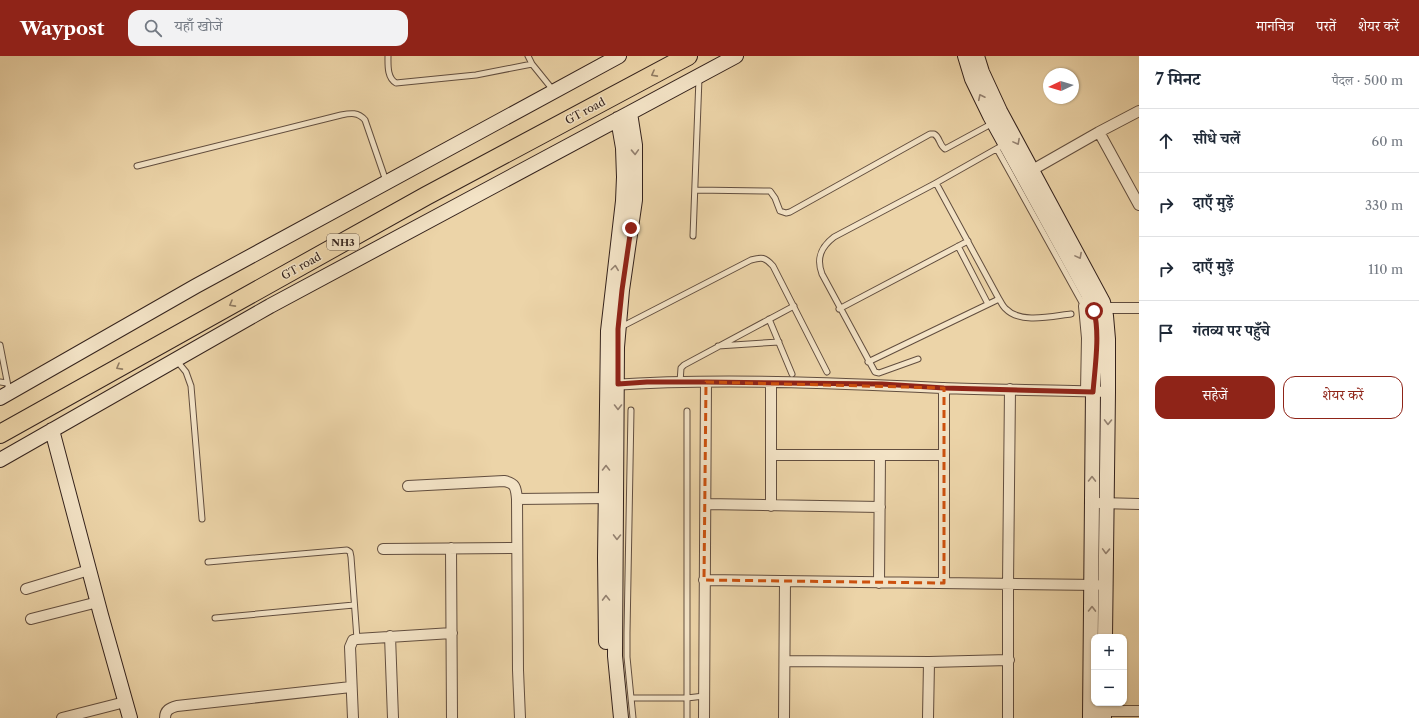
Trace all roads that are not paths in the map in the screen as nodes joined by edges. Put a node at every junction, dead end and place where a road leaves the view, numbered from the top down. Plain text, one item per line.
1 (388, 56) edge
2 (528, 56) edge
3 (619, 56) edge
4 (662, 56) edge
5 (688, 56) edge
6 (736, 56) edge
7 (965, 56) edge
8 (977, 56) edge
9 (532, 64) junction
10 (699, 76) junction
11 (554, 91) junction
12 (1139, 111) edge
13 (624, 116) junction
14 (994, 122) junction
15 (1099, 132) junction
16 (1001, 147) junction
17 (137, 166) dead end
18 (1028, 173) junction
19 (386, 182) junction
20 (936, 183) junction
21 (695, 190) junction
22 (1139, 205) edge
23 (693, 236) dead end
24 (968, 241) junction
25 (958, 246) junction
26 (999, 299) junction
27 (988, 304) junction
28 (794, 306) junction
29 (1084, 306) joint
30 (1105, 308) junction
31 (1139, 308) edge
32 (839, 309) junction
33 (1071, 314) dead end
34 (770, 319) junction
35 (618, 329) junction
36 (779, 342) junction
37 (0, 345) edge
38 (716, 347) junction
39 (918, 359) dead end
40 (176, 360) junction
41 (868, 362) junction
42 (827, 372) dead end
43 (792, 374) dead end
44 (0, 382) edge
45 (680, 382) junction
46 (706, 382) junction
47 (771, 383) junction
48 (612, 385) junction
49 (944, 388) junction
50 (1010, 389) junction
51 (6, 391) edge
52 (1090, 391) junction
53 (1108, 392) junction
54 (630, 410) dead end
55 (687, 411) dead end
56 (0, 421) edge
57 (52, 430) junction
58 (0, 434) edge
59 (771, 455) junction
60 (880, 455) junction
61 (944, 455) junction
62 (0, 460) edge
63 (408, 486) dead end
64 (612, 498) junction
65 (517, 499) junction
66 (1092, 503) junction
67 (706, 504) junction
68 (1107, 504) junction
69 (1139, 504) edge
70 (771, 506) junction
71 (880, 508) junction
72 (202, 519) dead end
73 (451, 548) junction
74 (517, 548) junction
75 (383, 549) dead end
76 (208, 562) dead end
77 (89, 570) junction
78 (704, 580) junction
79 (785, 581) junction
80 (879, 583) junction
81 (944, 583) junction
82 (1008, 584) junction
83 (1099, 585) junction
84 (26, 589) dead end
85 (98, 602) junction
86 (354, 605) junction
87 (215, 618) dead end
88 (31, 619) dead end
89 (452, 633) junction
90 (1105, 634) edge
91 (390, 636) junction
92 (357, 638) junction
93 (1009, 660) junction
94 (785, 661) junction
95 (929, 662) junction
96 (352, 686) junction
97 (704, 696) junction
98 (631, 698) junction
99 (687, 698) junction
100 (125, 702) junction
101 (1104, 711) edge
102 (1139, 711) edge
103 (62, 718) edge
104 (130, 718) edge
105 (165, 718) edge
106 (353, 718) edge
107 (393, 718) edge
108 (452, 718) edge
109 (520, 718) edge
110 (612, 718) edge
111 (621, 718) edge
112 (633, 718) edge
113 (686, 718) edge
114 (704, 718) edge
115 (784, 718) edge
116 (928, 718) edge
117 (1008, 718) edge
118 (1090, 718) edge

1 - 9 lane
2 - 9 lane
3 - 11 street
4 - 56 highway, GT road / NH3
5 -> 58 highway, GT road / NH3
6 - 10 street
14 -> 7 street
8 -> 18 street
9 - 11 lane
10 - 13 street
10 - 21 lane
11 - 19 street
12 - 15 street
13 -> 35 street
13 - 40 street
48 -> 13 street
14 - 16 street
14 - 21 lane
15 - 18 street
15 - 22 street
16 - 18 street
16 - 20 lane
16 - 29 lane
17 - 19 lane
18 -> 30 street
18 - 52 street
19 - 51 street
20 - 24 lane
20 - 32 lane
21 - 23 lane
24 - 25 lane
24 - 26 lane
25 - 27 lane
25 - 32 lane
26 - 27 lane
26 - 33 lane
27 - 41 lane
28 - 34 lane
28 - 35 lane
28 - 42 lane
29 - 52 street
30 - 31 street
30 - 53 street
32 - 41 lane
34 - 36 lane
34 - 38 lane
35 - 48 street
36 - 38 lane
36 - 43 lane
37 - 51 lane
38 - 45 lane
39 - 41 lane
40 - 57 street
40 - 72 lane
44 - 51 lane
45 - 46 street
45 - 48 street
46 - 47 street
46 - 67 street
47 - 49 street
47 - 59 street
48 - 64 street
49 - 50 street
49 - 61 street
50 - 52 street
50 - 82 street
52 - 53 street
66 -> 52 street
53 -> 68 street
54 - 98 lane
55 - 99 lane
57 - 62 street
57 - 77 street
59 - 60 street
59 - 70 street
60 - 61 street
60 - 71 street
61 - 81 street
63 - 65 street
64 - 65 street
110 -> 64 street
64 -> 111 street
65 - 74 street
66 - 68 street
66 - 83 street
67 - 70 street
67 - 78 street
68 - 69 street
68 -> 83 street
70 - 71 street
71 - 80 street
73 - 74 street
73 - 75 street
73 - 89 street
74 - 109 street
76 - 86 lane
77 - 84 street
77 - 85 street
78 - 79 street
78 - 97 street
79 - 80 street
79 - 94 street
80 - 81 street
81 - 82 street
82 - 83 street
82 - 93 street
83 - 90 street
118 -> 83 street
85 - 88 street
85 - 100 street
86 - 87 lane
86 - 92 lane
89 - 91 street
89 - 108 street
91 - 92 street
91 - 107 street
92 - 96 street
93 - 95 street
93 - 117 street
94 - 95 street
94 - 115 street
95 - 116 street
96 - 105 street
96 - 106 street
97 - 99 lane
97 - 114 street
98 - 99 lane
98 - 112 lane
99 - 113 lane
100 - 103 street
100 - 104 street
101 - 102 street

